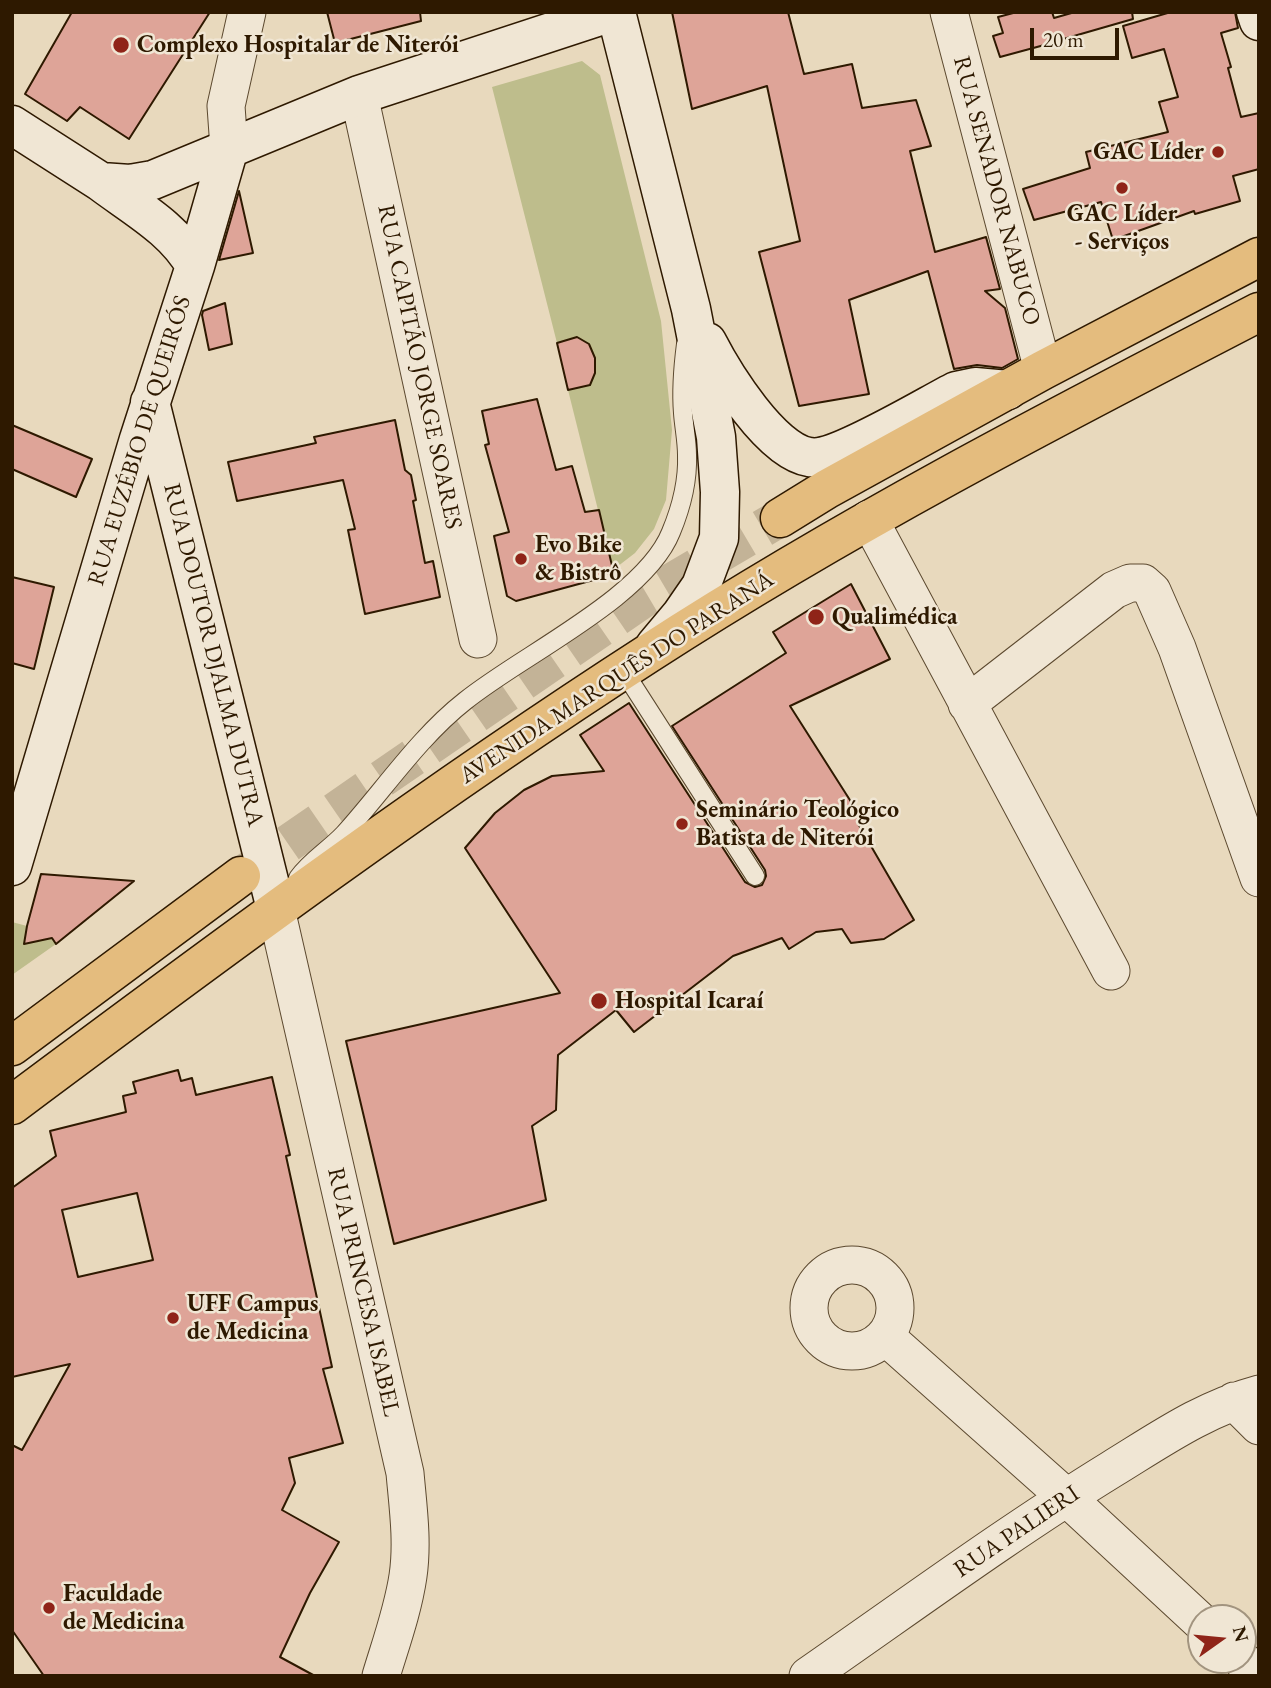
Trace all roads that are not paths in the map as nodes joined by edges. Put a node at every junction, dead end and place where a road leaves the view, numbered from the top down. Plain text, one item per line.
1 (247, 12) edge
2 (614, 12) edge
3 (949, 12) edge
4 (1256, 12) edge
5 (1259, 21) edge
6 (359, 95) junction
7 (12, 125) edge
8 (229, 148) junction
9 (101, 182) junction
10 (1259, 257) edge
11 (195, 266) junction
12 (691, 309) junction
13 (1259, 312) edge
14 (1043, 370) junction
15 (1008, 390) junction
16 (150, 402) junction
17 (120, 504) junction
18 (177, 507) junction
19 (780, 518) tunnel mouth
20 (869, 519) junction
21 (478, 639) dead end
22 (636, 661) junction
23 (967, 704) junction
24 (12, 866) edge
25 (241, 876) tunnel mouth
26 (755, 876) dead end
27 (1259, 878) edge
28 (276, 909) junction
29 (1111, 971) dead end
30 (12, 1046) edge
31 (12, 1105) edge
32 (886, 1337) dead end
33 (1246, 1397) edge
34 (1259, 1426) edge
35 (1066, 1497) junction
36 (1187, 1609) edge
37 (381, 1676) edge
38 (808, 1676) edge

1 - 8 street, RUA EUZÉBIO DE QUEIRÓS
2 - 6 street
2 - 12 street
3 - 14 street, RUA SENADOR NABUCO
4 - 5 street
6 - 8 street
6 - 21 street, RUA CAPITÃO JORGE SOARES
7 - 9 street
8 - 9 street
8 - 11 street, RUA EUZÉBIO DE QUEIRÓS
9 - 11 street
10 - 14 main road
11 - 16 street, RUA EUZÉBIO DE QUEIRÓS
12 - 15 street
12 - 22 street
12 - 28 lane
13 - 20 main road, AVENIDA MARQUÊS DO PARANÁ
14 - 15 main road
15 - 19 main road
16 - 17 street, RUA EUZÉBIO DE QUEIRÓS
16 - 18 street, RUA DOUTOR DJALMA DUTRA
17 - 18 street
17 - 24 street, RUA EUZÉBIO DE QUEIRÓS
18 - 28 street, RUA DOUTOR DJALMA DUTRA
20 - 22 main road, AVENIDA MARQUÊS DO PARANÁ
20 - 23 street
22 - 26 lane
22 - 28 main road, AVENIDA MARQUÊS DO PARANÁ
23 - 27 street
23 - 29 street
25 - 30 main road
28 - 31 main road, AVENIDA MARQUÊS DO PARANÁ
28 - 37 street, RUA PRINCESA ISABEL
32 - 35 street
33 - 34 street
33 - 35 street, RUA PALIERI
35 - 36 street
35 - 38 street, RUA PALIERI

